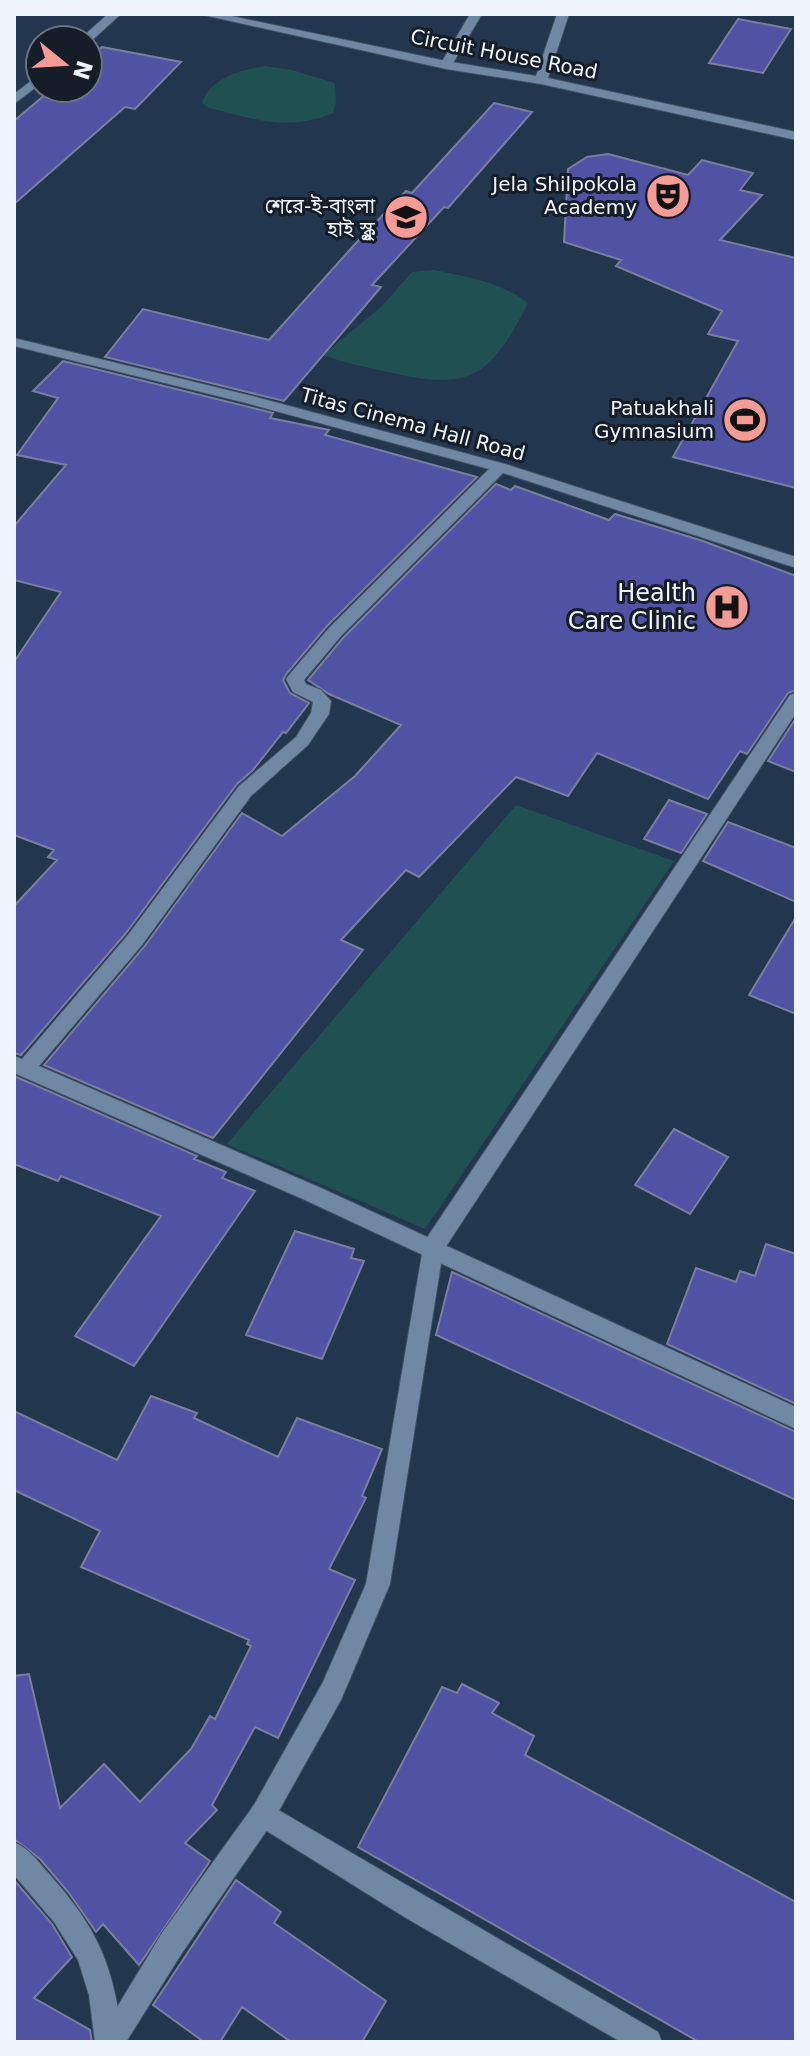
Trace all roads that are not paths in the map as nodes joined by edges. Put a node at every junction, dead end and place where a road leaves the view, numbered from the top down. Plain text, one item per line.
1 (205, 14) edge
2 (476, 14) edge
3 (563, 14) edge
4 (446, 65) junction
5 (541, 80) junction
6 (796, 136) edge
7 (14, 342) edge
8 (500, 467) junction
9 (796, 563) edge
10 (796, 699) edge
11 (19, 1066) edge
12 (432, 1249) junction
13 (796, 1418) edge
14 (263, 1814) junction
15 (14, 1855) edge
16 (109, 2042) edge
17 (648, 2042) edge

1 - 4 street, Circuit House Road
2 - 4 street
3 - 5 street
4 - 5 street, Circuit House Road
5 - 6 street, Circuit House Road
7 - 8 street, Titas Cinema Hall Road
8 - 9 street, Titas Cinema Hall Road
8 - 11 street
10 - 12 street
11 - 12 street
12 - 13 street
12 - 14 street
14 - 16 street
14 - 17 street
15 - 16 street

